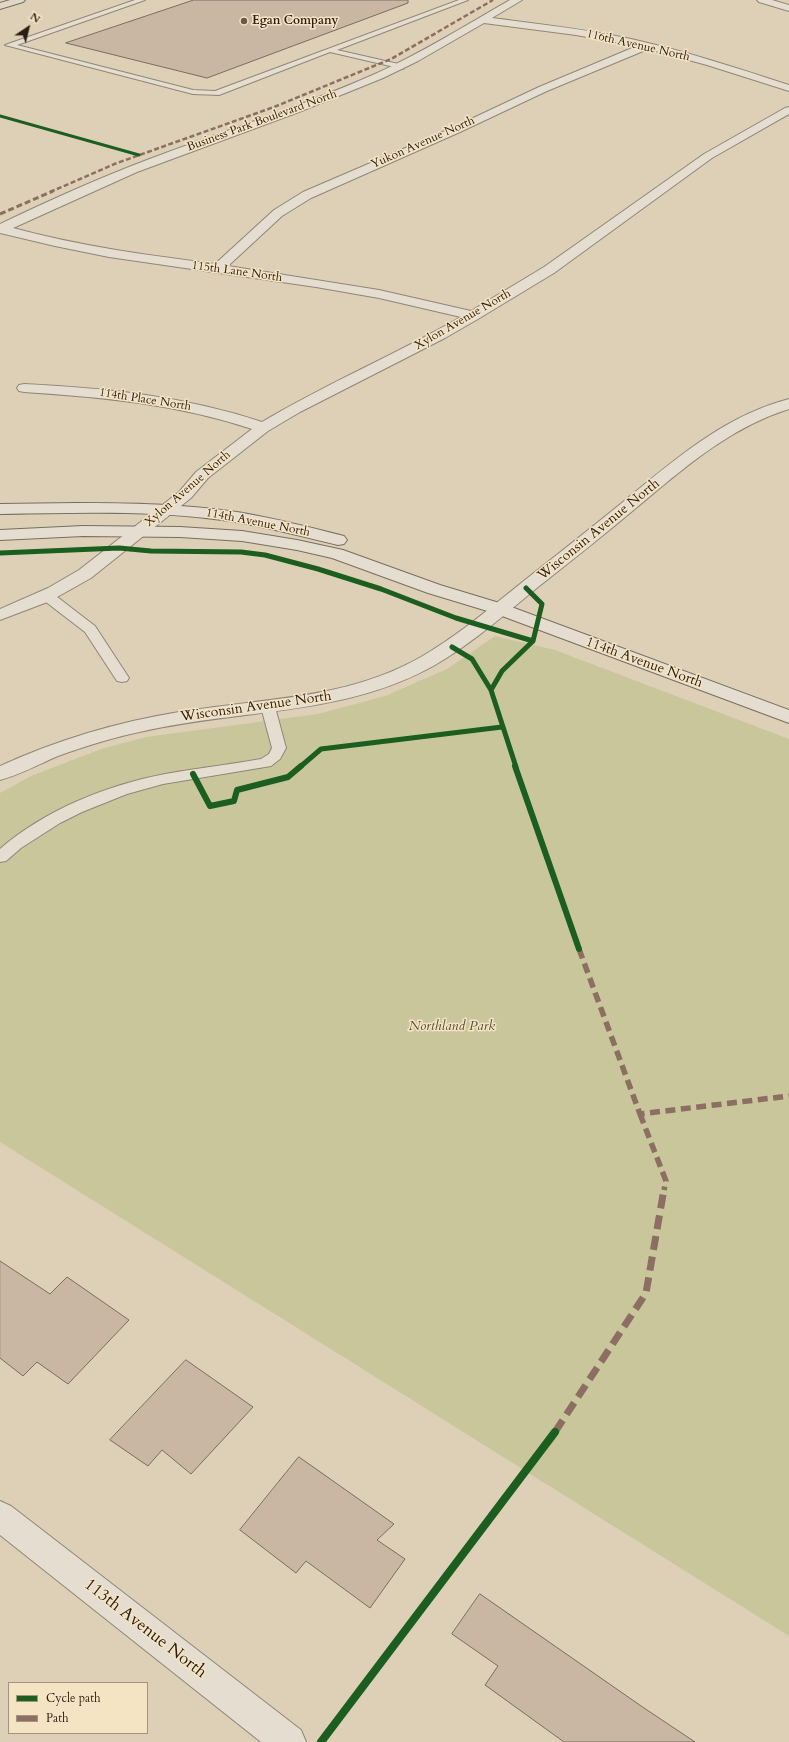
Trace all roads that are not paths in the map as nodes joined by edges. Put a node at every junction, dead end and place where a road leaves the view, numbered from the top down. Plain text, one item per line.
1 (20, 0) edge
2 (142, 0) edge
3 (465, 0) edge
4 (517, 0) edge
5 (762, 0) edge
6 (0, 6) edge
7 (789, 8) edge
8 (483, 20) junction
9 (647, 46) junction
10 (329, 50) junction
11 (400, 66) junction
12 (789, 88) edge
13 (789, 110) edge
14 (0, 228) edge
15 (218, 269) junction
16 (473, 316) junction
17 (24, 388) dead end
18 (789, 404) edge
19 (263, 428) junction
20 (0, 509) edge
21 (166, 510) junction
22 (140, 531) junction
23 (0, 535) edge
24 (47, 596) junction
25 (500, 609) junction
26 (0, 615) edge
27 (122, 678) dead end
28 (268, 707) junction
29 (789, 717) edge
30 (0, 774) edge
31 (0, 857) edge
32 (0, 1516) edge
33 (289, 1742) edge

1 - 6 highway
2 - 10 lane
3 - 10 lane
4 - 8 street, Business Park Boulevard North
5 - 7 street
8 - 9 street, 116th Avenue North
8 - 11 street, Business Park Boulevard North
9 - 12 street, 116th Avenue North
9 - 15 street, Yukon Avenue North
10 - 11 lane
11 - 14 street, Business Park Boulevard North
13 - 16 street, Xylon Avenue North
14 - 15 street, 115th Lane North
15 - 16 street, 115th Lane North
16 - 19 street, Xylon Avenue North
17 - 19 street, 114th Place North
18 - 25 street, Wisconsin Avenue North
19 - 21 street, Xylon Avenue North
20 - 21 street, 114th Avenue North
21 - 22 street, Xylon Avenue North
21 - 25 street, 114th Avenue North
22 - 23 street, 114th Avenue North
22 - 24 street, Xylon Avenue North
22 - 25 street, 114th Avenue North
24 - 26 street, Xylon Avenue North
24 - 27 lane
25 - 28 street, Wisconsin Avenue North
25 - 29 street, 114th Avenue North
28 - 30 street, Wisconsin Avenue North
28 - 31 lane
32 - 33 street, 113th Avenue North

